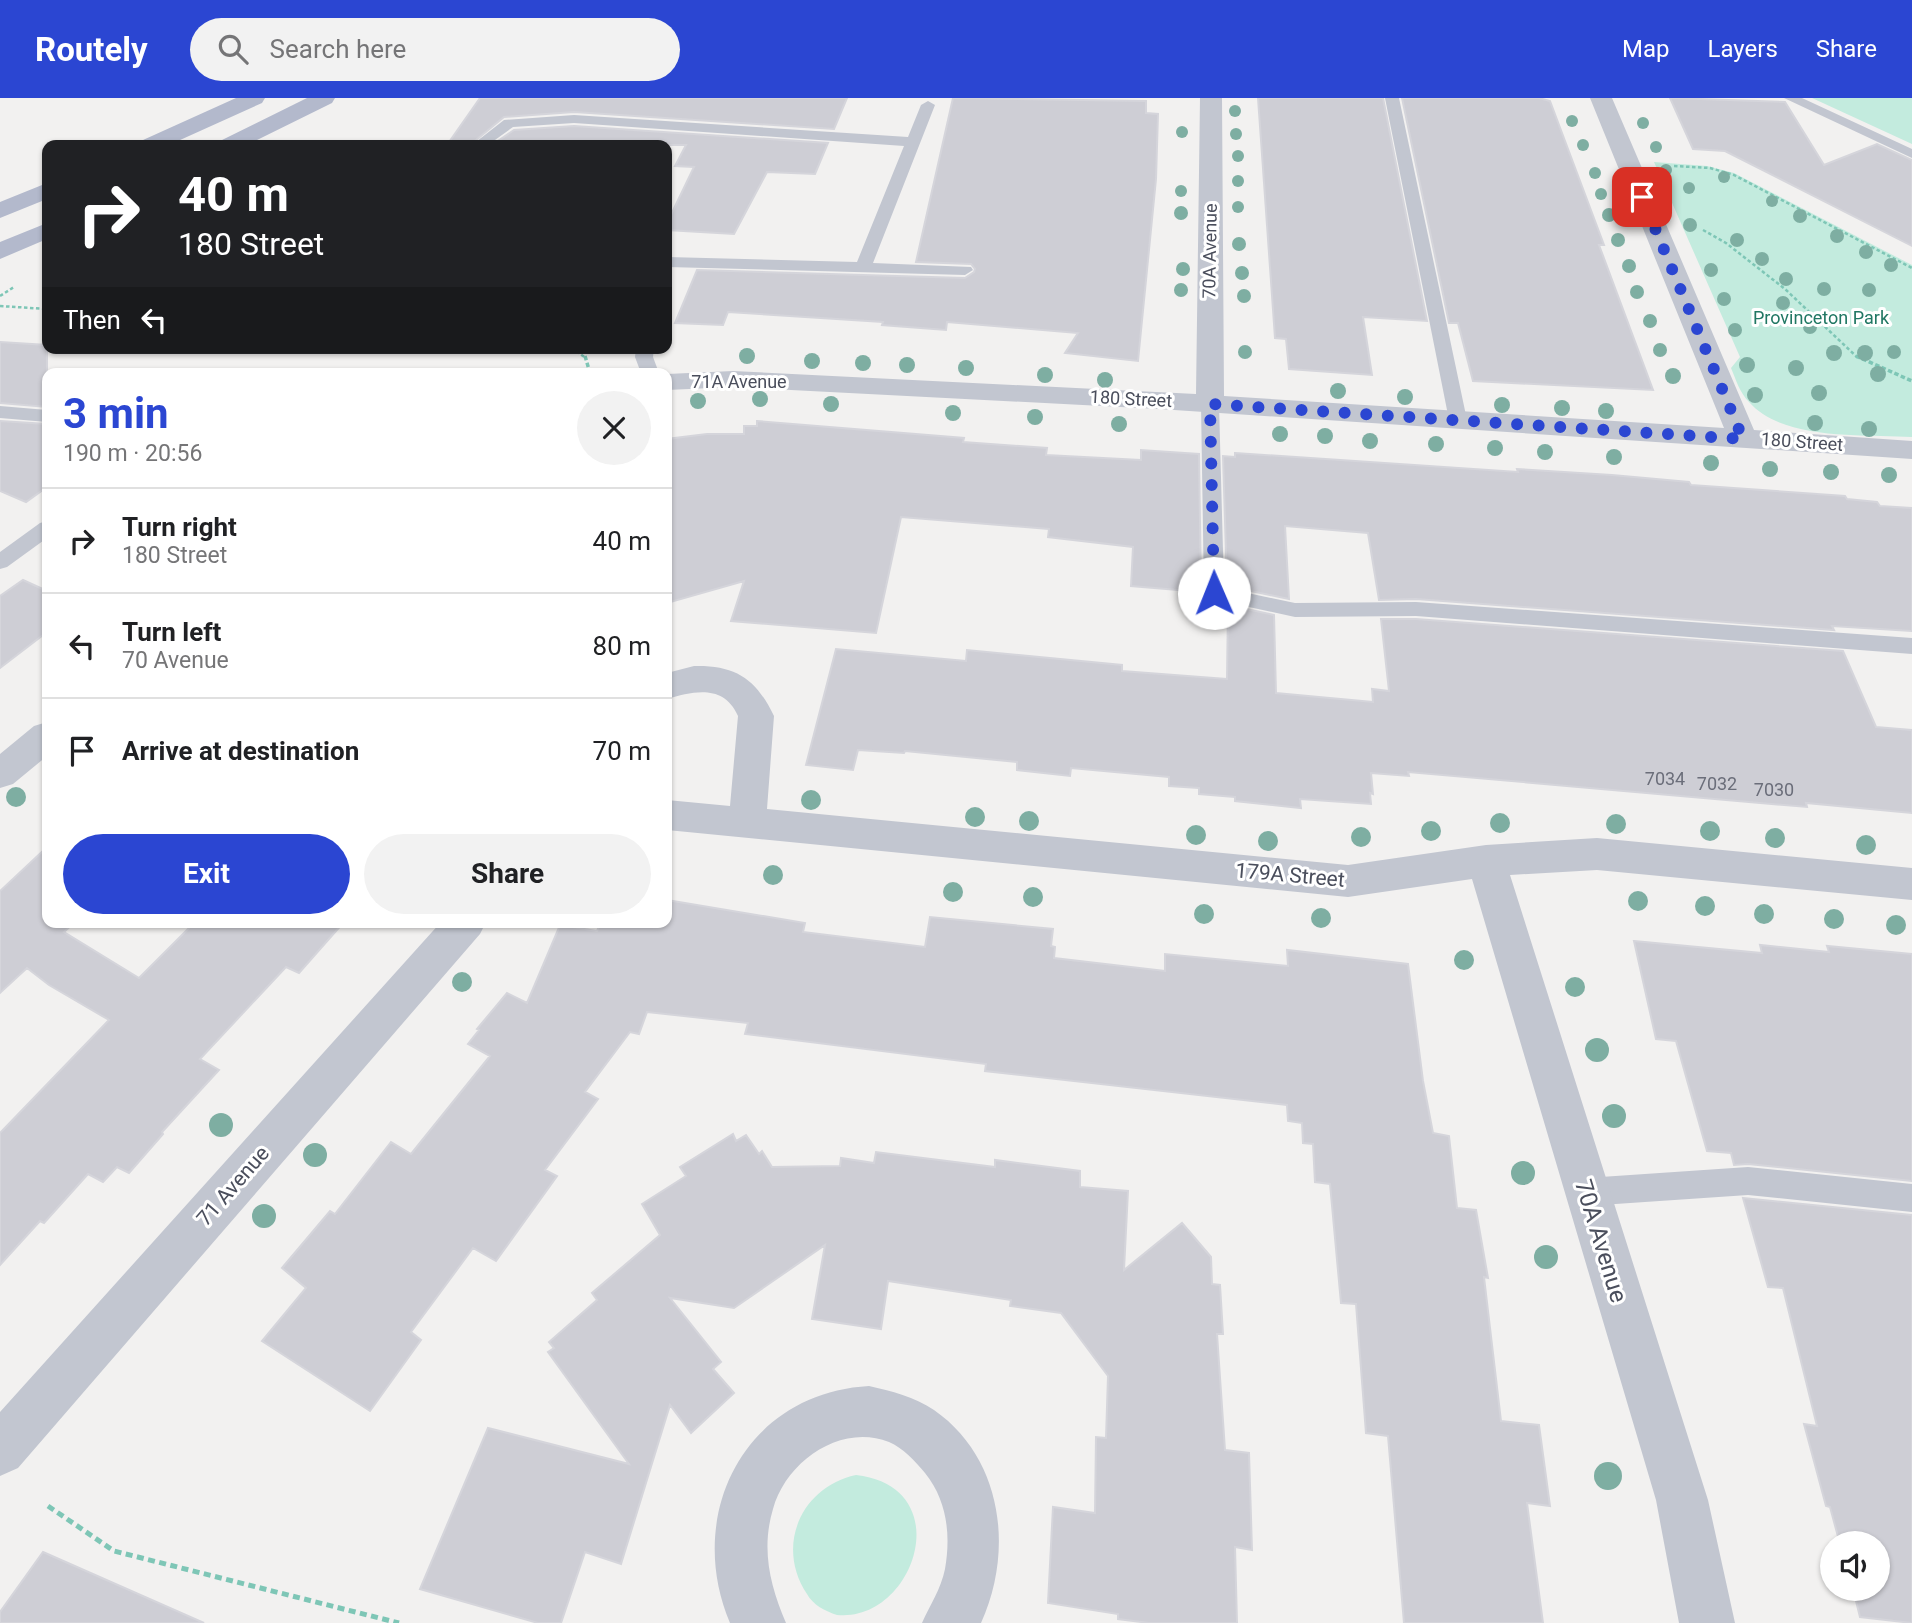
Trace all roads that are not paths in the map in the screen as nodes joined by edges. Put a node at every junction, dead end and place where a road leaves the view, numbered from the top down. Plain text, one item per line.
1 (254, 98) edge
2 (324, 98) edge
3 (1212, 98) edge
4 (1392, 98) edge
5 (1601, 98) edge
6 (1791, 98) edge
7 (928, 105) dead end
8 (162, 140) edge
9 (240, 140) edge
10 (486, 140) edge
11 (913, 142) junction
12 (1912, 154) edge
13 (42, 192) edge
14 (0, 211) edge
15 (42, 232) edge
16 (0, 251) edge
17 (672, 262) edge
18 (864, 265) junction
19 (965, 270) dead end
20 (672, 382) edge
21 (811, 383) joint
22 (1210, 404) junction
23 (4, 415) edge
24 (42, 416) edge
25 (1458, 420) junction
26 (1743, 439) junction
27 (1912, 450) edge
28 (42, 532) edge
29 (0, 562) edge
30 (1912, 646) edge
31 (672, 684) edge
32 (42, 740) edge
33 (0, 774) edge
34 (672, 815) edge
35 (747, 822) junction
36 (1486, 861) junction
37 (1912, 884) edge
38 (461, 928) edge
39 (1586, 1192) junction
40 (1912, 1198) edge
41 (0, 1450) edge
42 (758, 1623) edge
43 (950, 1623) edge
44 (1707, 1623) edge

1 - 8 main road
2 - 9 main road
3 - 22 street, 70A Avenue
4 - 25 lane
5 - 26 street
6 - 12 lane
7 - 11 lane
10 - 11 lane
11 - 18 lane
13 - 14 main road
15 - 16 main road
17 - 18 lane
18 - 19 lane
20 - 21 street, 71A Avenue
21 - 22 street, 180 Street
22 - 25 street, 180 Street
22 - 30 lane
23 - 24 lane
25 - 26 street, 180 Street
26 - 27 street, 180 Street
28 - 29 lane
31 - 35 street
32 - 33 street
34 - 35 street, 179A Street
35 - 36 street, 179A Street
36 - 37 street, 179A Street
36 - 39 street, 70A Avenue
38 - 41 street, 71 Avenue
39 - 40 lane
39 - 44 street, 70A Avenue
42 - 43 street

